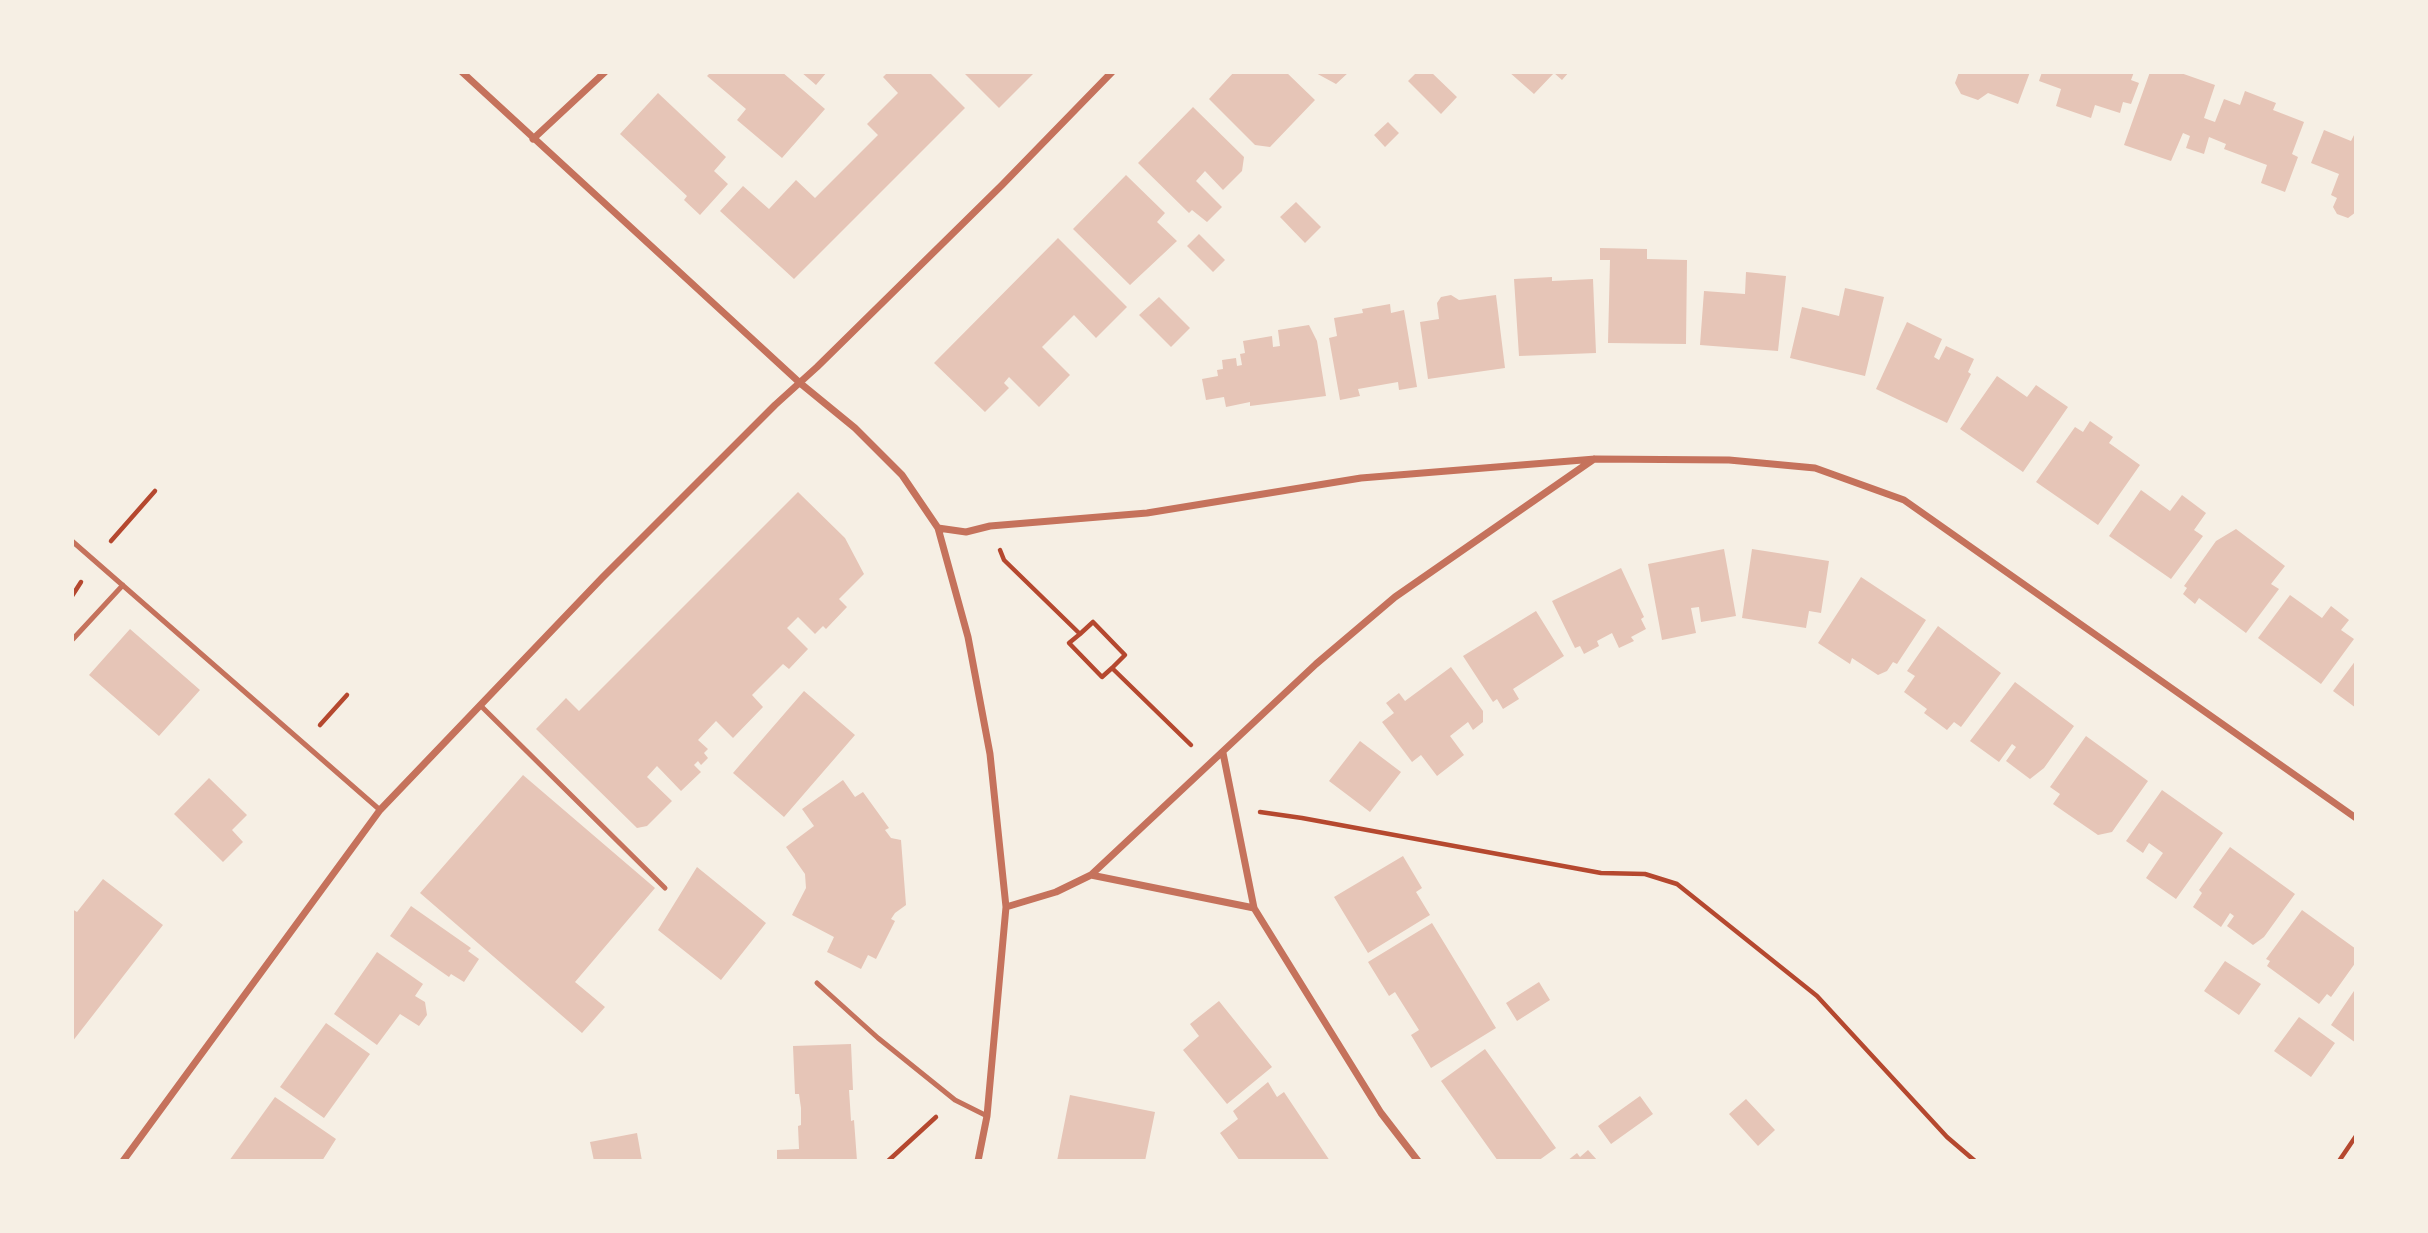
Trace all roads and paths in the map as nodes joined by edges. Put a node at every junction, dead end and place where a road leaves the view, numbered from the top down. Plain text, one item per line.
1 (463, 72) edge
2 (605, 72) edge
3 (1112, 72) edge
4 (533, 139) junction
5 (800, 383) junction
6 (1595, 459) junction
7 (155, 491) dead end
8 (990, 526) junction
9 (938, 528) junction
10 (118, 534) dead end
11 (72, 541) edge
12 (123, 585) junction
13 (1080, 634) junction
14 (73, 639) edge
15 (1112, 668) junction
16 (348, 695) dead end
17 (480, 705) junction
18 (303, 744) junction
19 (1223, 753) junction
20 (1210, 766) junction
21 (1235, 809) junction
22 (380, 810) junction
23 (2356, 818) edge
24 (1091, 875) junction
25 (665, 888) dead end
26 (1006, 907) junction
27 (1254, 908) junction
28 (817, 983) dead end
29 (955, 1100) junction
30 (986, 1116) junction
31 (2356, 1136) edge
32 (124, 1161) edge
33 (888, 1161) edge
34 (978, 1161) edge
35 (1418, 1161) edge
36 (1975, 1161) edge
37 (2339, 1161) edge

1 - 4 street
2 - 4 street
3 - 5 street
4 - 5 street
5 - 9 street
5 - 17 street
6 - 8 street
6 - 19 street
6 - 23 street
7 - 10 path
8 - 9 street
8 - 13 path
9 - 26 street
11 - 12 lane
12 - 14 lane
12 - 18 lane
13 - 15 path
13 - 15 path
15 - 20 path
16 - 18 path
17 - 22 street
17 - 25 lane
18 - 22 lane
19 - 20 street
19 - 21 street
20 - 24 street
21 - 27 street
21 - 36 path
22 - 32 street
24 - 26 street
24 - 27 street
26 - 30 street
27 - 35 street
28 - 29 lane
29 - 30 lane
29 - 33 path
30 - 34 street
31 - 37 path

